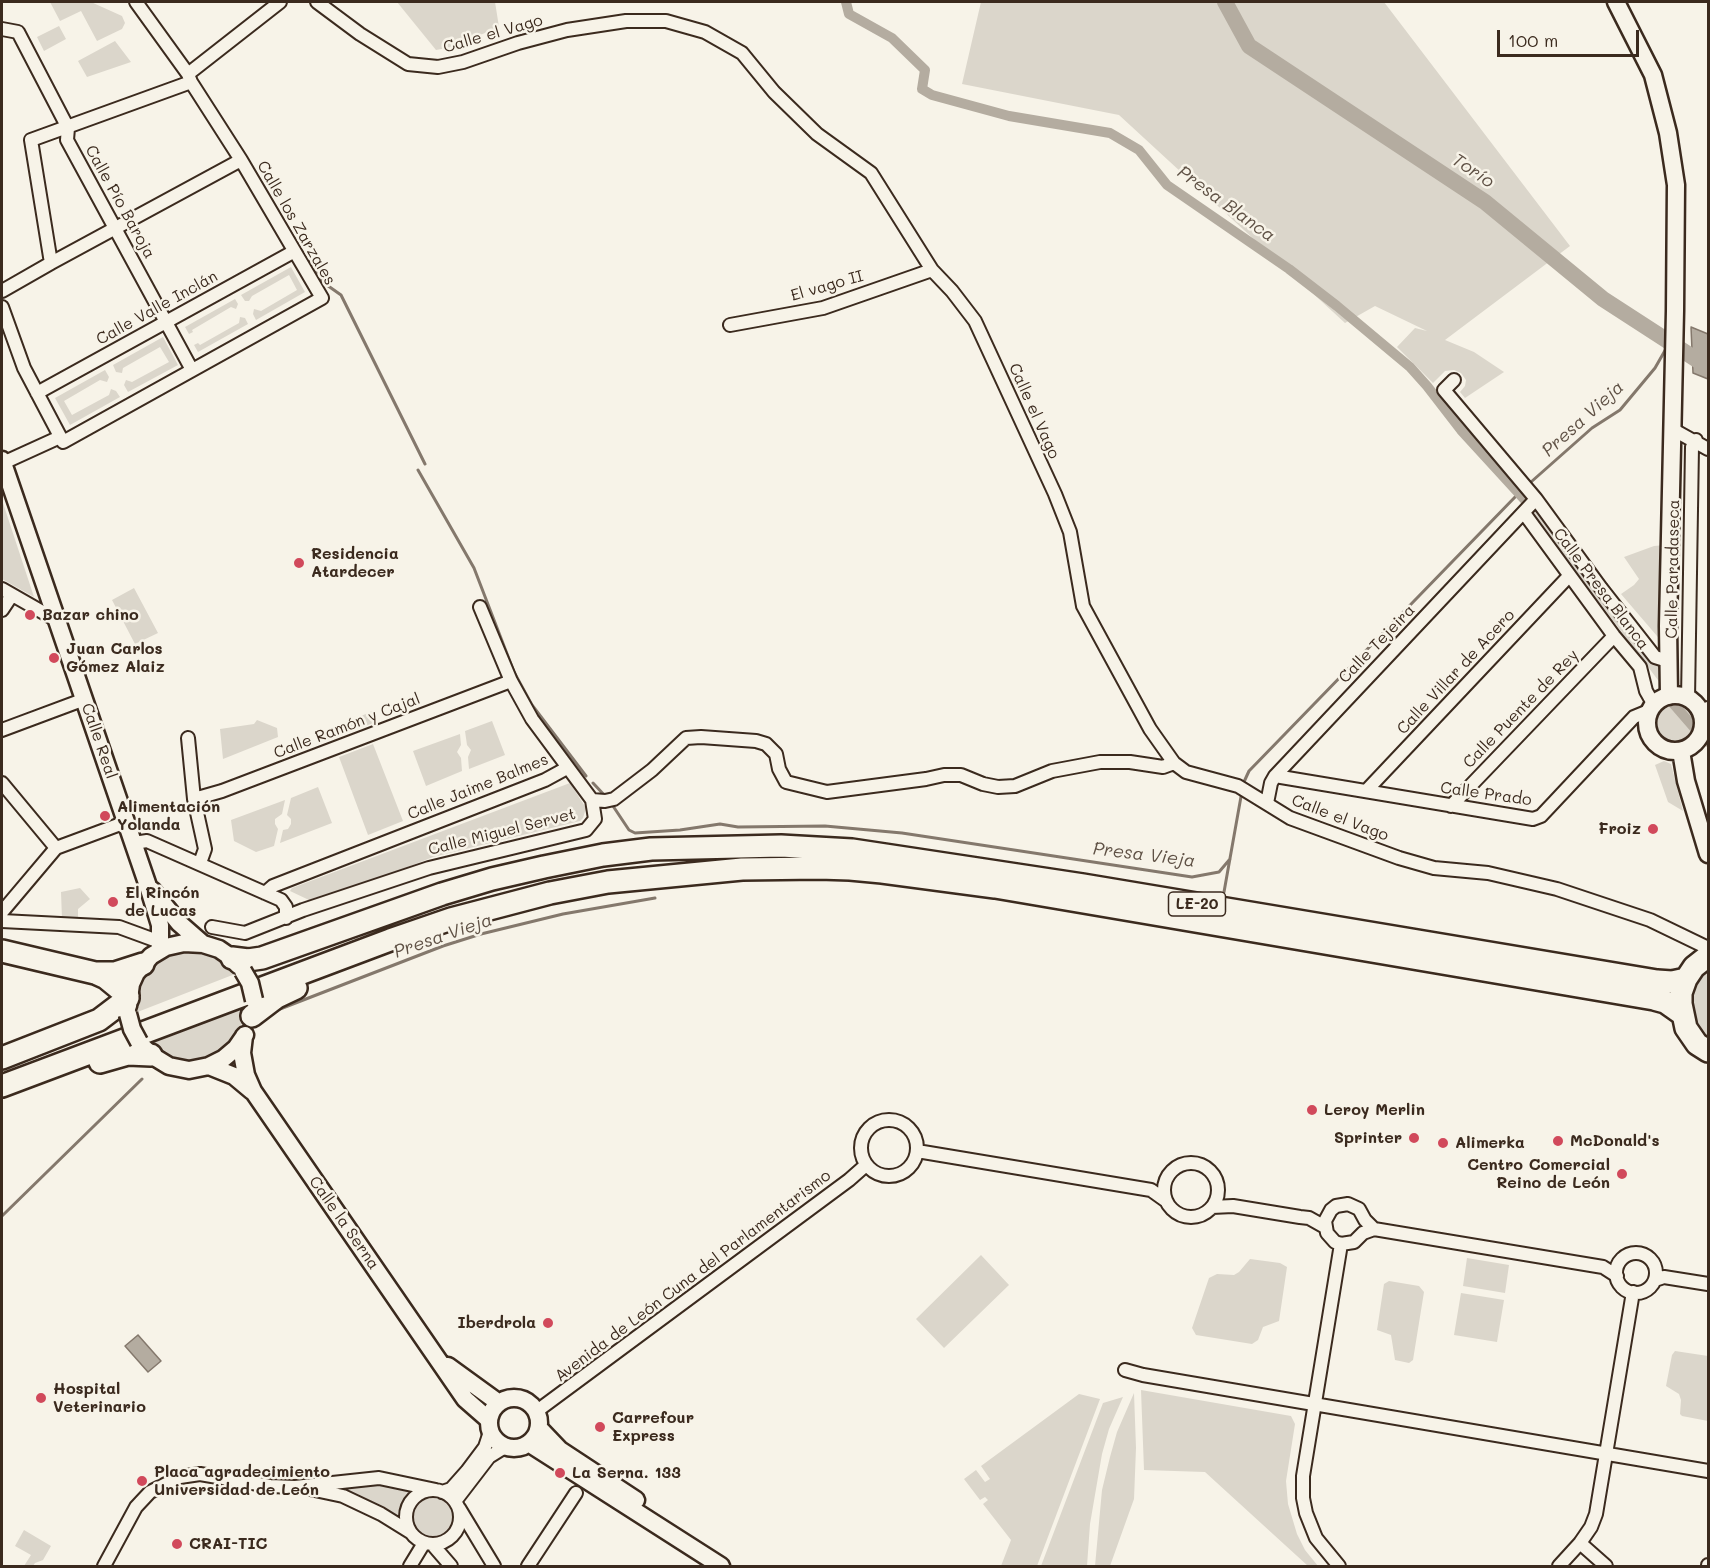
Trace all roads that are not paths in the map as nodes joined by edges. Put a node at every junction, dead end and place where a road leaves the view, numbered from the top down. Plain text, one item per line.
1 (136, 2) edge
2 (280, 2) edge
3 (317, 2) edge
4 (1616, 2) edge
5 (2, 29) edge
6 (189, 78) junction
7 (68, 128) junction
8 (241, 160) junction
9 (116, 227) junction
10 (293, 252) junction
11 (51, 262) junction
12 (932, 270) junction
13 (2, 291) edge
14 (2, 307) edge
15 (167, 322) junction
16 (730, 326) dead end
17 (192, 369) junction
18 (1454, 380) dead end
19 (37, 393) junction
20 (1672, 429) junction
21 (60, 437) junction
22 (1696, 440) junction
23 (1708, 449) edge
24 (2, 464) edge
25 (1530, 491) junction
26 (1524, 513) junction
27 (1569, 576) junction
28 (7, 592) edge
29 (480, 607) dead end
30 (2, 610) edge
31 (58, 621) junction
32 (1614, 636) junction
33 (1668, 661) junction
34 (510, 681) junction
35 (1669, 696) junction
36 (85, 699) junction
37 (1688, 699) junction
38 (1652, 708) junction
39 (1705, 711) edge
40 (2, 730) edge
41 (188, 738) dead end
42 (1681, 751) junction
43 (1174, 763) junction
44 (567, 768) junction
45 (1275, 776) junction
46 (2, 783) edge
47 (1366, 791) junction
48 (194, 799) junction
49 (592, 800) junction
50 (1267, 803) junction
51 (1451, 806) junction
52 (126, 822) junction
53 (134, 843) junction
54 (56, 848) junction
55 (1708, 854) edge
56 (885, 856) junction
57 (200, 863) junction
58 (946, 880) junction
59 (148, 886) junction
60 (265, 893) junction
61 (281, 900) junction
62 (303, 910) junction
63 (2, 912) edge
64 (286, 918) junction
65 (2, 921) edge
66 (212, 927) dead end
67 (1682, 935) junction
68 (203, 944) junction
69 (162, 947) junction
70 (2, 951) edge
71 (1700, 962) edge
72 (143, 964) junction
73 (237, 964) junction
74 (90, 972) junction
75 (128, 1003) junction
76 (1682, 1014) junction
77 (250, 1017) junction
78 (99, 1020) junction
79 (145, 1049) junction
80 (1708, 1051) edge
81 (2, 1058) edge
82 (209, 1066) junction
83 (2, 1071) edge
84 (2, 1086) edge
85 (253, 1091) junction
86 (2, 1100) edge
87 (917, 1151) junction
88 (866, 1165) junction
89 (1164, 1183) junction
90 (1151, 1190) junction
91 (1219, 1191) junction
92 (1165, 1200) junction
93 (1233, 1206) junction
94 (1212, 1208) junction
95 (1326, 1221) junction
96 (1368, 1227) junction
97 (1341, 1244) junction
98 (1619, 1263) junction
99 (1603, 1267) junction
100 (1617, 1276) junction
101 (1658, 1277) junction
102 (1708, 1284) edge
103 (1633, 1292) junction
104 (436, 1356) junction
105 (1125, 1370) dead end
106 (499, 1403) junction
107 (1315, 1403) junction
108 (538, 1419) junction
109 (490, 1426) junction
110 (530, 1444) junction
111 (505, 1447) junction
112 (1606, 1452) junction
113 (1708, 1471) edge
114 (295, 1486) junction
115 (439, 1491) junction
116 (576, 1493) dead end
117 (457, 1504) junction
118 (410, 1532) junction
119 (1580, 1543) junction
120 (428, 1544) junction
121 (714, 1562) edge
122 (104, 1566) edge
123 (410, 1566) edge
124 (451, 1566) edge
125 (494, 1566) edge
126 (528, 1566) edge
127 (1339, 1566) edge
128 (1559, 1566) edge
129 (1606, 1566) edge

1 - 6 street, Calle los Zarzales
2 - 6 street
3 - 12 street, Calle el Vago
4 - 20 street
5 - 7 street, Calle Pío Baroja
6 - 7 street
6 - 8 street, Calle los Zarzales
7 - 9 street, Calle Pío Baroja
7 - 11 street
8 - 9 street
8 - 10 street, Calle los Zarzales
9 - 11 street
9 - 15 street, Calle Pío Baroja
10 - 15 street, Calle Valle Inclán
10 - 17 street, Calle los Zarzales
11 - 13 street
12 - 16 street, El vago II
12 - 43 street, Calle el Vago
14 - 19 street
15 - 17 street, Calle Pío Baroja
15 - 19 street, Calle Valle Inclán
17 - 21 street, Calle los Zarzales
18 - 25 street, Calle Presa Blanca
19 - 21 street
20 - 22 street
20 - 33 street
21 - 24 street
22 - 23 street
22 - 37 street, Calle Paradaseca
24 - 31 street, Calle Real
25 - 26 street
25 - 33 street, Calle Presa Blanca
26 - 27 street, Calle Presa Blanca
26 - 45 street, Calle Tejeira
27 - 32 street, Calle Presa Blanca
27 - 47 street, Calle Villar de Acero
28 - 30 street
28 - 31 street
29 - 34 street, Calle Jaime Balmes
31 - 36 street, Calle Real
32 - 38 street, Calle Presa Blanca
32 - 51 street, Calle Puente de Rey
33 - 35 street
34 - 44 street, Calle Jaime Balmes
34 - 48 street, Calle Ramón y Cajal
35 - 37 street
35 - 38 street
36 - 40 street
36 - 52 street, Calle Real
37 - 39 street
38 - 42 street
38 - 51 street, Calle Prado
39 - 42 street
41 - 48 street
42 - 55 street
43 - 49 street, Calle Miguel Servet
43 - 50 street, Calle el Vago
44 - 49 street
44 - 60 street, Calle Jaime Balmes
45 - 47 street, Calle Prado
45 - 50 street, Calle Tejeira
46 - 54 street
47 - 51 street, Calle Prado
48 - 57 street
49 - 62 street, Calle Miguel Servet
50 - 67 street, Calle el Vago
52 - 53 street, Calle Real
52 - 54 street
53 - 57 street
53 - 59 street, Calle Real
54 - 63 street
56 - 71 highway, LE-20
56 - 73 highway
56 - 83 highway, LE-20
57 - 60 street
58 - 76 highway, LE-20
58 - 77 highway
58 - 84 highway, LE-20
59 - 68 street, Calle Real
59 - 69 street, Calle Real
60 - 61 street
61 - 62 street
61 - 64 street
62 - 64 street, Calle Miguel Servet
64 - 66 street
65 - 69 street
67 - 71 street, Calle el Vago
67 - 71 street
68 - 69 street
68 - 73 street
69 - 72 street
70 - 74 highway
71 - 76 highway
72 - 74 highway
72 - 75 street
73 - 77 street, bridge
74 - 75 highway
74 - 78 highway
75 - 78 highway
75 - 79 street, bridge
76 - 80 highway
77 - 82 street
77 - 85 street, Calle la Serna
78 - 81 highway
79 - 82 street
79 - 86 highway
82 - 85 street, Calle la Serna
85 - 104 street, Calle la Serna
87 - 88 street
87 - 88 street
87 - 90 street
88 - 108 street, Avenida de León Cuna del Parlamentarismo
89 - 90 street
89 - 91 street
89 - 92 street
90 - 92 street
91 - 93 street
91 - 94 street
92 - 94 street
93 - 94 street
93 - 95 street
95 - 96 street
95 - 97 street
96 - 97 street
96 - 99 street
97 - 107 street
98 - 99 street
98 - 100 street
98 - 101 street
99 - 100 street
100 - 103 street
101 - 102 street
101 - 103 street
103 - 112 street
104 - 106 street, Calle la Serna
104 - 109 street, Calle la Serna
105 - 107 street
106 - 108 street
106 - 109 street
107 - 112 street
107 - 127 street
108 - 110 street
108 - 121 street
109 - 111 street, Calle la Serna
109 - 115 street
110 - 111 street
110 - 121 street
111 - 117 street
112 - 113 street
112 - 119 street
114 - 115 street
114 - 118 street
114 - 122 street
115 - 117 street
115 - 118 street
116 - 126 street
117 - 120 street
117 - 125 street
118 - 120 street
119 - 128 street
119 - 129 street
120 - 123 street
120 - 124 street

